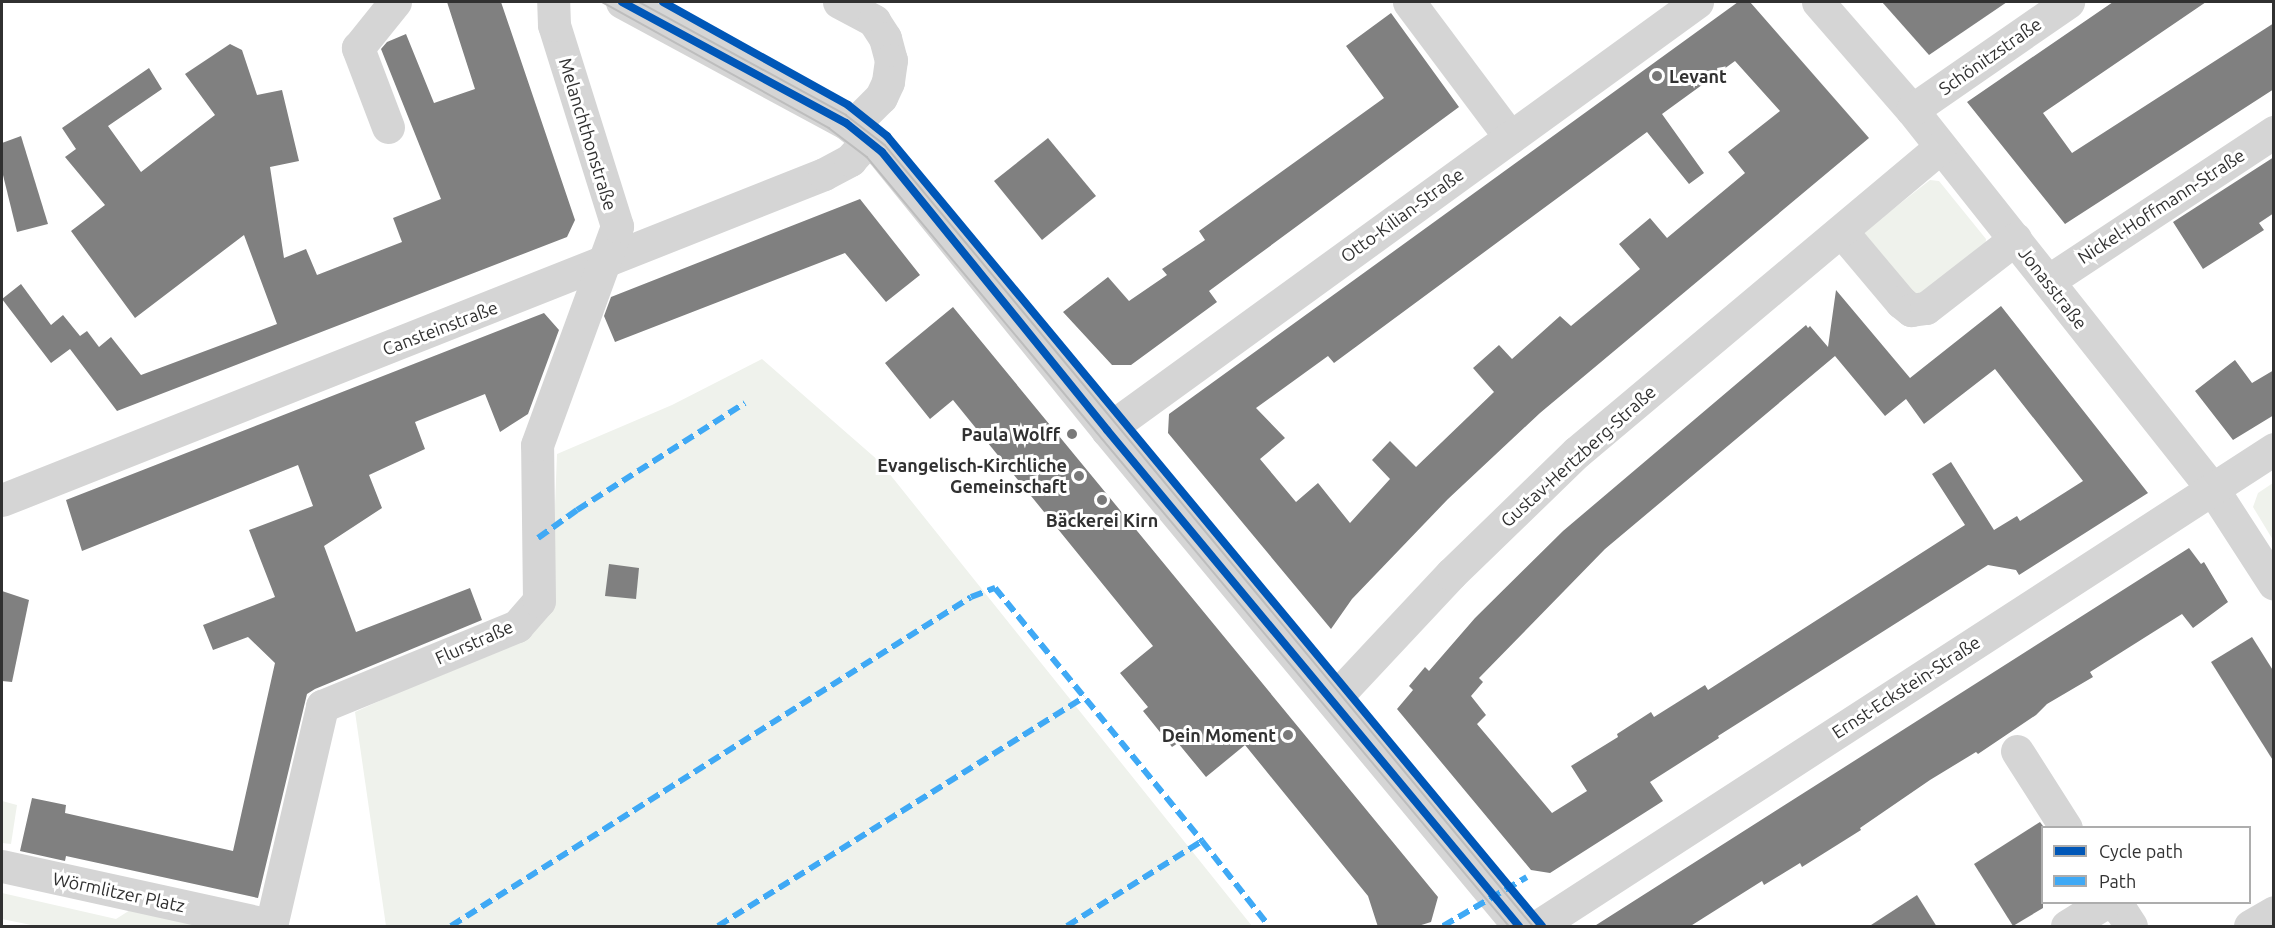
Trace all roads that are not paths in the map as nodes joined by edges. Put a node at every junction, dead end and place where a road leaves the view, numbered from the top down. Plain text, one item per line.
1 (395, 2) edge
2 (553, 2) edge
3 (622, 2) edge
4 (839, 2) edge
5 (1409, 2) edge
6 (1697, 2) edge
7 (1818, 2) edge
8 (2067, 2) edge
9 (1912, 110) junction
10 (388, 127) dead end
11 (2274, 132) edge
12 (860, 133) junction
13 (1510, 137) junction
14 (1940, 147) junction
15 (1842, 232) junction
16 (2015, 239) junction
17 (601, 264) junction
18 (2048, 281) junction
19 (1107, 430) junction
20 (2274, 449) edge
21 (2212, 488) junction
22 (2, 500) edge
23 (2274, 584) edge
24 (1333, 700) junction
25 (2018, 751) dead end
26 (2065, 826) edge
27 (2, 866) edge
28 (2105, 904) edge
29 (2109, 904) edge
30 (2274, 912) edge
31 (271, 926) edge
32 (1519, 927) edge
33 (1538, 927) edge
34 (2067, 927) edge
35 (2131, 927) edge
36 (2250, 927) edge

1 - 10 street
2 - 17 street, Melanchthonstraße
3 - 12 street
4 - 12 street, Cansteinstraße
5 - 13 street
6 - 13 street, Otto-Kilian-Straße
7 - 9 street, Jonasstraße
8 - 9 street, Schönitzstraße
9 - 14 street, Jonasstraße
11 - 18 street, Nickel-Hoffmann-Straße
12 - 17 street, Cansteinstraße
12 - 19 street
13 - 19 street, Otto-Kilian-Straße
14 - 15 street, Gustav-Hertzberg-Straße
14 - 16 street, Jonasstraße
15 - 16 street
15 - 24 street, Gustav-Hertzberg-Straße
16 - 18 street, Jonasstraße
17 - 22 street, Cansteinstraße
17 - 31 street, Flurstraße
18 - 21 street, Jonasstraße
19 - 24 street
20 - 21 street, Ernst-Eckstein-Straße
21 - 23 street, Jonasstraße
21 - 33 street, Ernst-Eckstein-Straße
24 - 32 street
25 - 26 street
27 - 31 street, Wörmlitzer Platz
28 - 34 street
29 - 35 street
30 - 36 street

